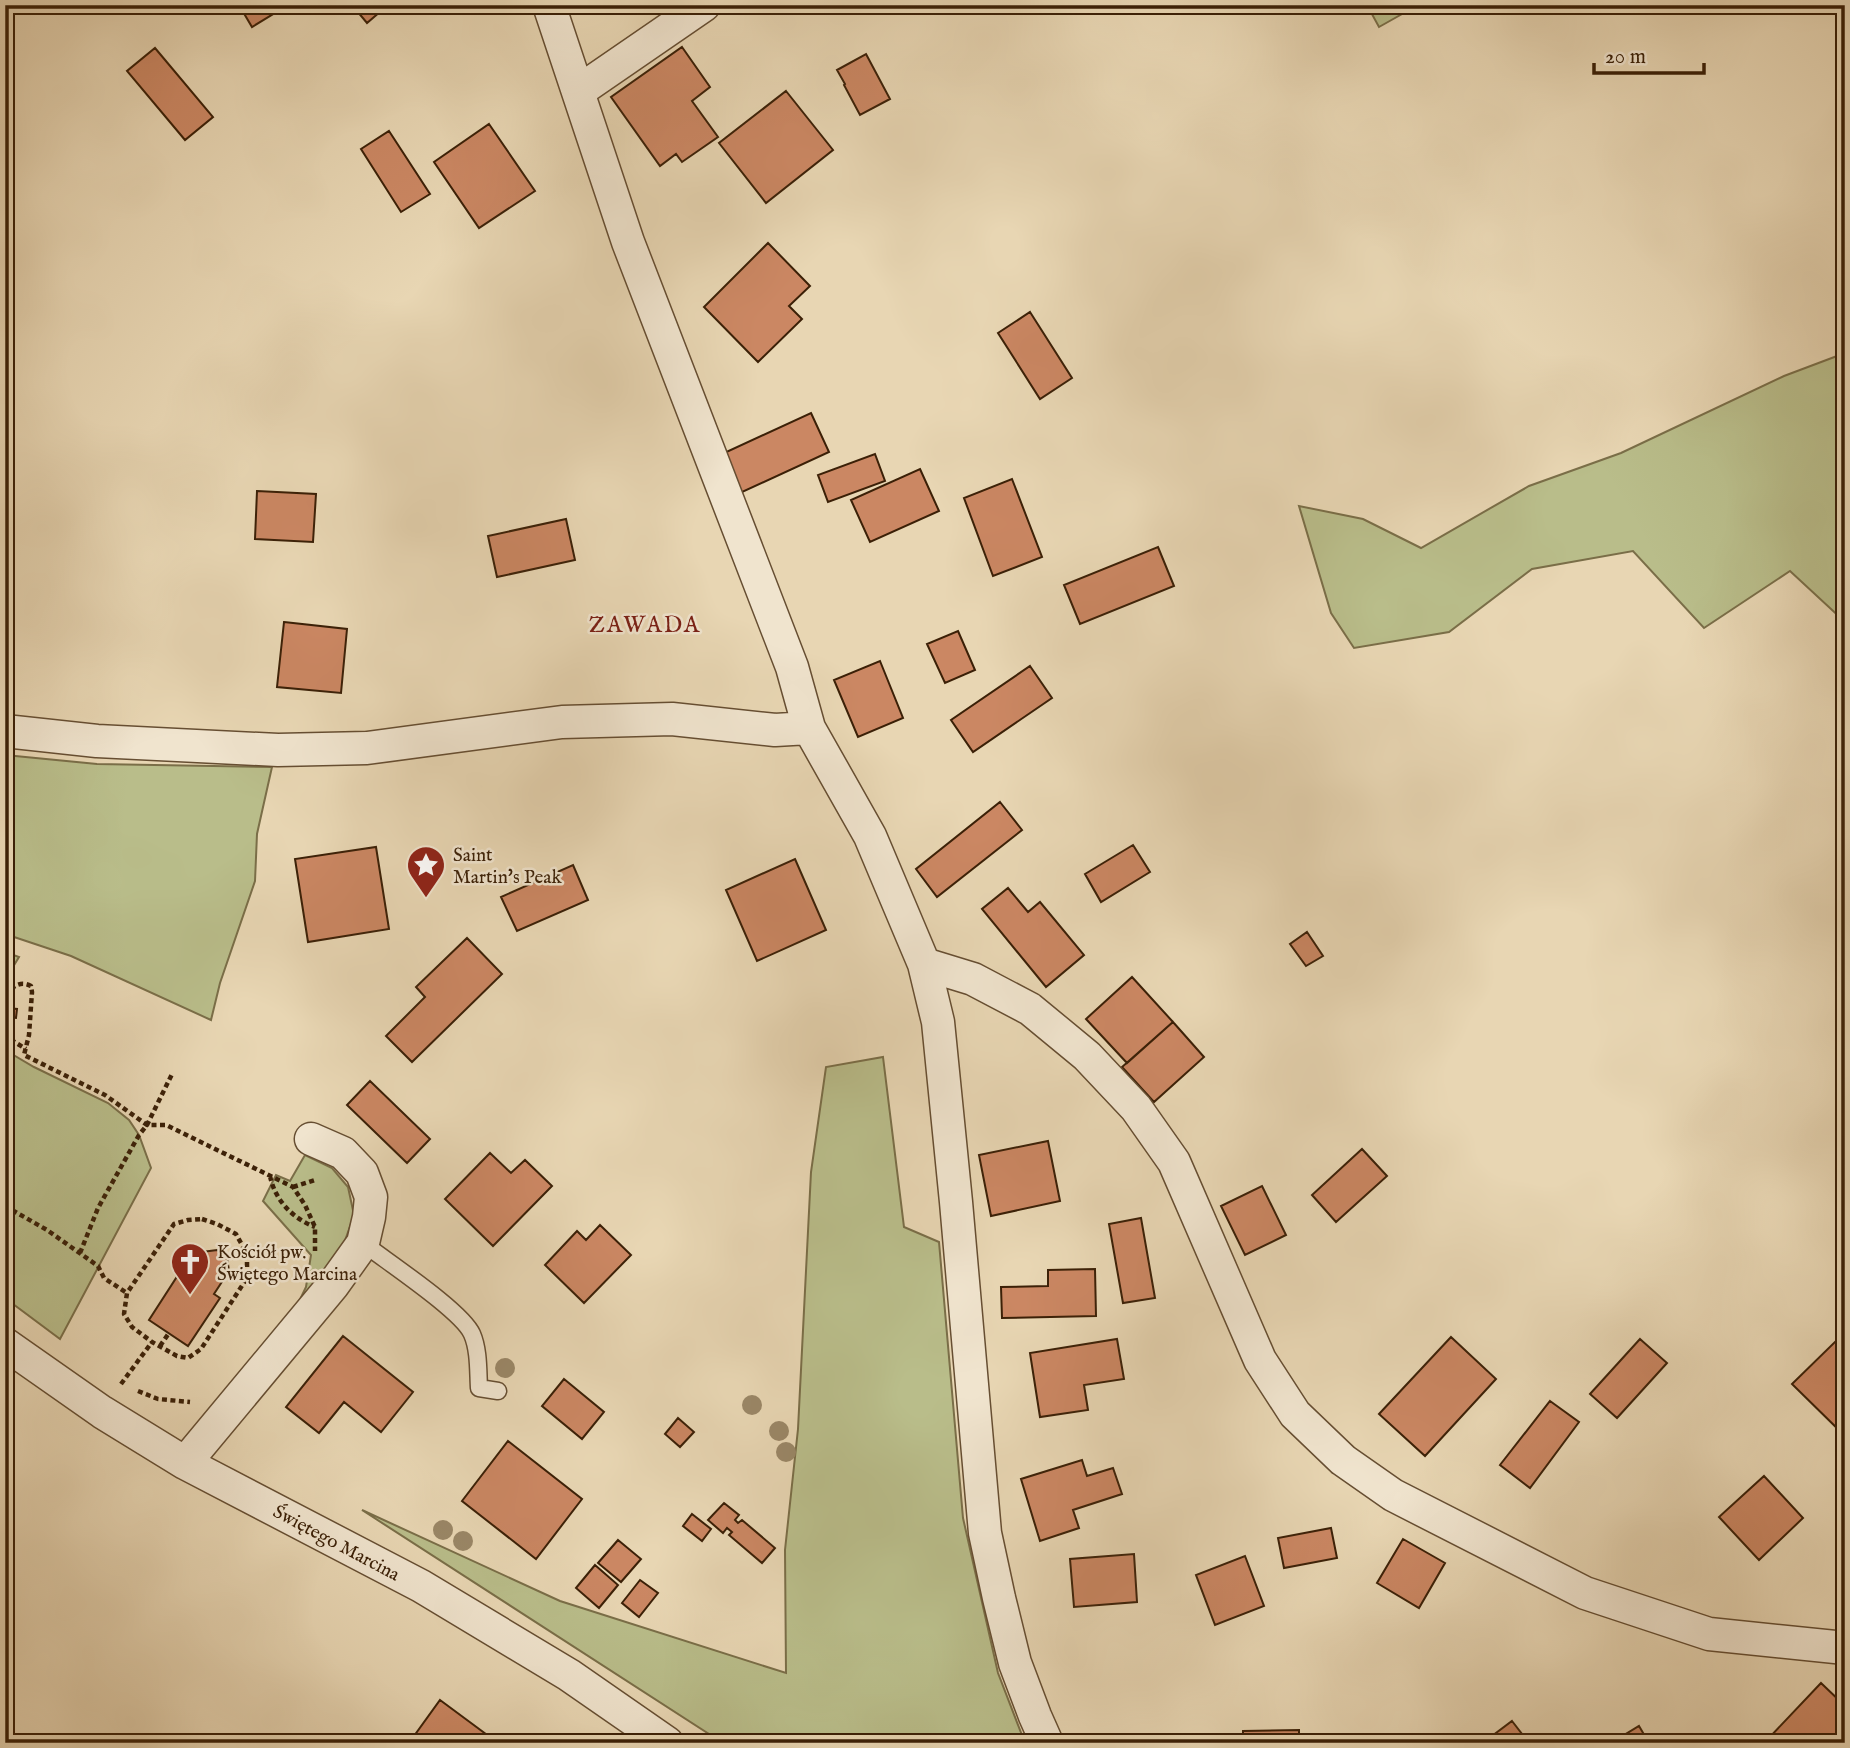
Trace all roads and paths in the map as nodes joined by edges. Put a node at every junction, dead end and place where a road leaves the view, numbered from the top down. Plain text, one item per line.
1 (549, 5) edge
2 (704, 5) edge
3 (579, 91) junction
4 (809, 728) junction
5 (5, 731) edge
6 (925, 964) junction
7 (5, 995) edge
8 (5, 1033) edge
9 (26, 1049) junction
10 (173, 1072) dead end
11 (147, 1125) junction
12 (312, 1139) dead end
13 (270, 1175) junction
14 (326, 1181) dead end
15 (293, 1186) junction
16 (5, 1206) edge
17 (316, 1227) junction
18 (363, 1243) junction
19 (80, 1253) junction
20 (319, 1253) dead end
21 (127, 1293) junction
22 (169, 1333) dead end
23 (152, 1342) junction
24 (5, 1344) edge
25 (160, 1346) junction
26 (121, 1384) junction
27 (498, 1391) dead end
28 (197, 1402) dead end
29 (102, 1412) junction
30 (186, 1462) junction
31 (1845, 1648) edge
32 (667, 1743) edge
33 (1047, 1743) edge

1 - 3 street
2 - 3 street
3 - 4 street
4 - 5 street
4 - 6 street
6 - 31 street
6 - 33 street
7 - 9 path
8 - 9 path
9 - 11 path
10 - 11 path
11 - 13 path
11 - 19 path
12 - 18 street
13 - 15 path
13 - 17 path
14 - 15 path
15 - 17 path
16 - 19 path
17 - 20 path
18 - 27 lane
18 - 30 street
19 - 21 path
21 - 23 path
21 - 25 path
22 - 25 path
23 - 25 path
23 - 26 path
24 - 29 street, Świętego Marcina
26 - 28 path
26 - 29 path
29 - 30 street, Świętego Marcina
30 - 32 street, Świętego Marcina

